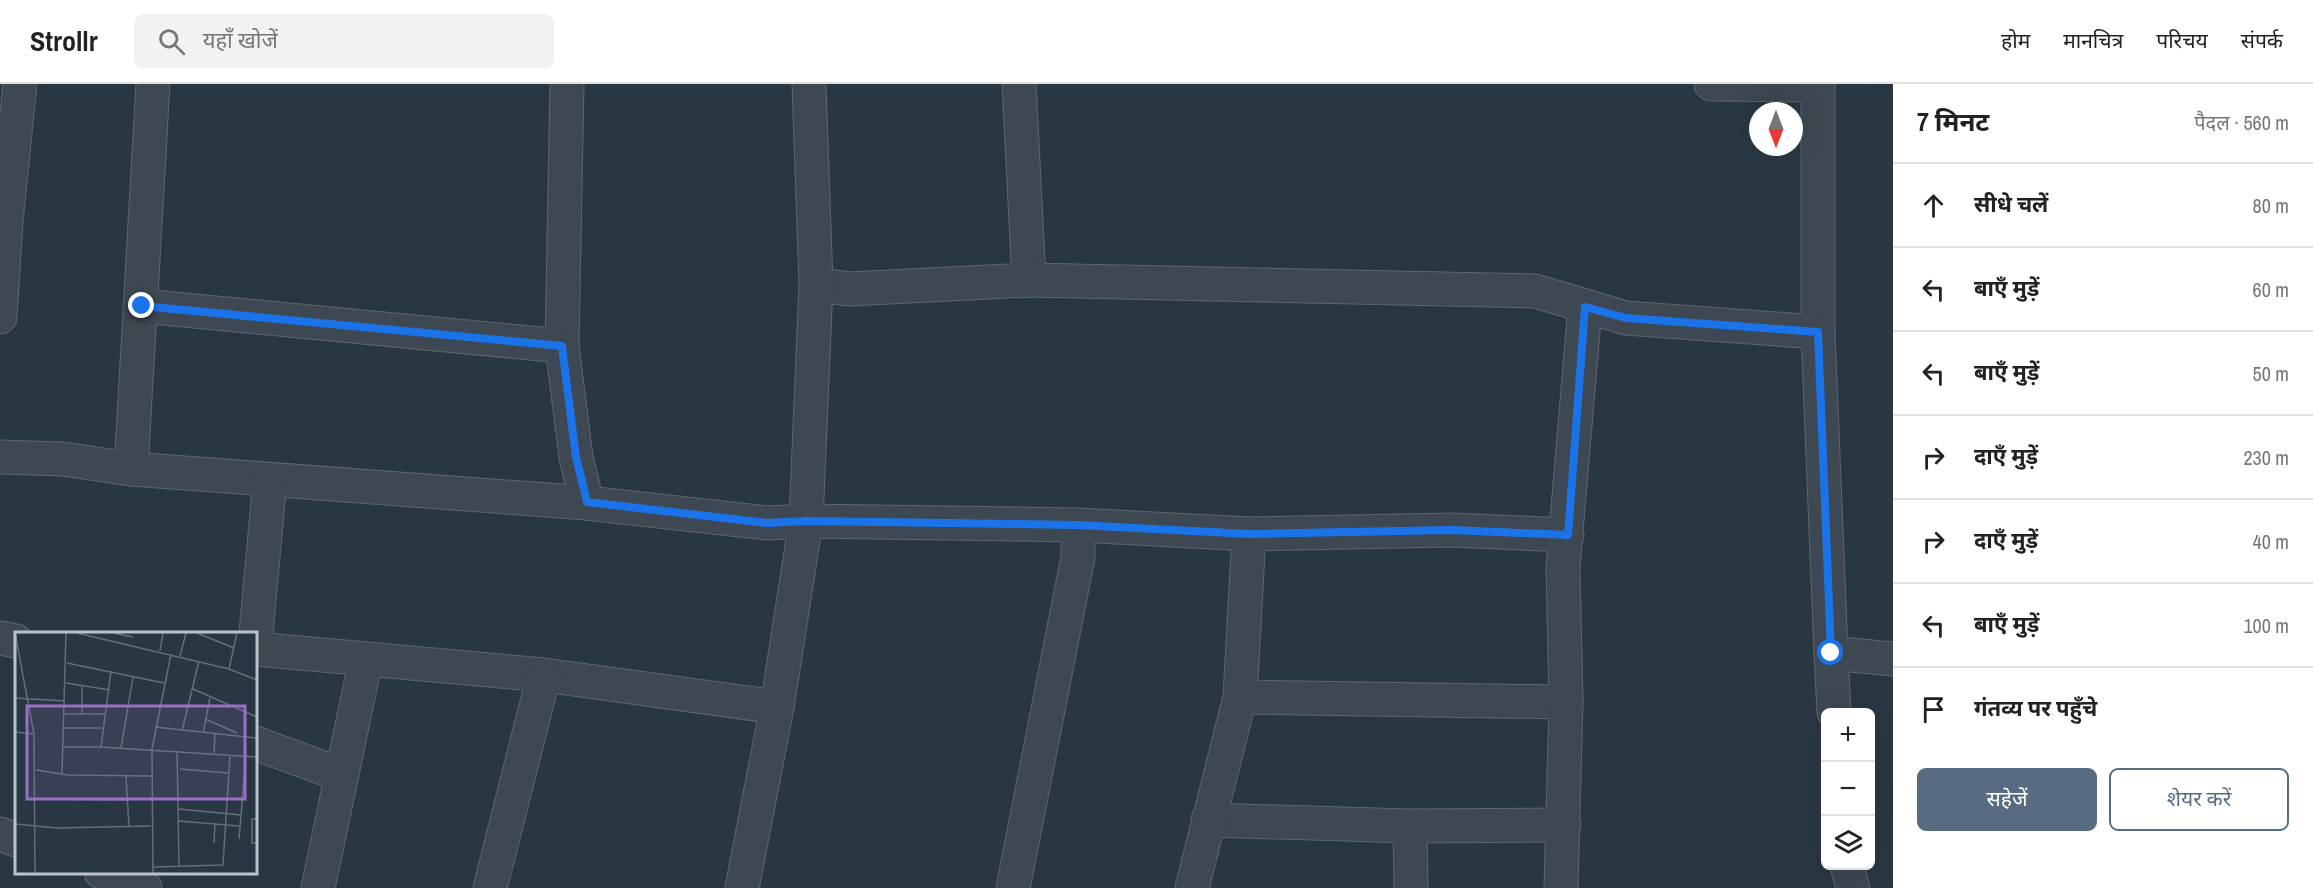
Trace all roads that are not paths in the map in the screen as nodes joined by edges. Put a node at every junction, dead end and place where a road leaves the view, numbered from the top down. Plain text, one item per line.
1 (20, 84) edge
2 (153, 84) edge
3 (567, 84) edge
4 (809, 84) edge
5 (1019, 84) edge
6 (1711, 84) edge
7 (1818, 85) edge
8 (1029, 280) junction
9 (816, 285) junction
10 (142, 306) junction
11 (1585, 307) junction
12 (0, 317) edge
13 (1818, 332) junction
14 (562, 346) junction
15 (0, 457) edge
16 (131, 469) junction
17 (270, 480) junction
18 (587, 502) junction
19 (806, 521) junction
20 (1078, 525) junction
21 (1249, 534) junction
22 (1568, 535) junction
23 (256, 633) edge
24 (0, 638) edge
25 (15, 641) edge
26 (256, 650) edge
27 (1831, 653) junction
28 (1893, 658) edge
29 (366, 659) junction
30 (544, 675) junction
31 (1240, 697) junction
32 (1566, 702) junction
33 (777, 707) junction
34 (1834, 708) edge
35 (256, 743) edge
36 (342, 776) junction
37 (1208, 820) junction
38 (1564, 825) junction
39 (1410, 826) junction
40 (0, 834) edge
41 (15, 840) edge
42 (1848, 870) edge
43 (104, 873) edge
44 (145, 888) edge
45 (318, 888) edge
46 (490, 888) edge
47 (742, 888) edge
48 (1013, 888) edge
49 (1192, 888) edge
50 (1411, 888) edge
51 (1561, 888) edge
52 (1853, 888) edge

1 - 12 street
2 - 10 street
3 - 14 street
4 - 9 street
5 - 8 street
6 - 7 street
7 - 13 street
8 - 9 street
8 - 11 street
9 - 19 street
10 - 14 street
10 - 16 street
11 - 13 street
11 - 22 street
13 - 27 street
14 - 18 street
15 - 16 street
16 - 17 street
17 - 18 street
17 - 23 street
18 - 19 street
19 - 20 street
19 - 33 street
20 - 21 street
20 - 48 street
21 - 22 street
21 - 31 street
22 - 32 street
24 - 25 street
26 - 29 street
27 - 28 street
27 - 34 street
29 - 30 street
29 - 36 street
30 - 33 street
30 - 46 street
31 - 32 street
31 - 37 street
32 - 38 street
33 - 47 street
35 - 36 street
36 - 45 street
37 - 39 street
37 - 49 street
38 - 39 street
38 - 51 street
39 - 50 street
40 - 41 street
42 - 52 street
43 - 44 street

